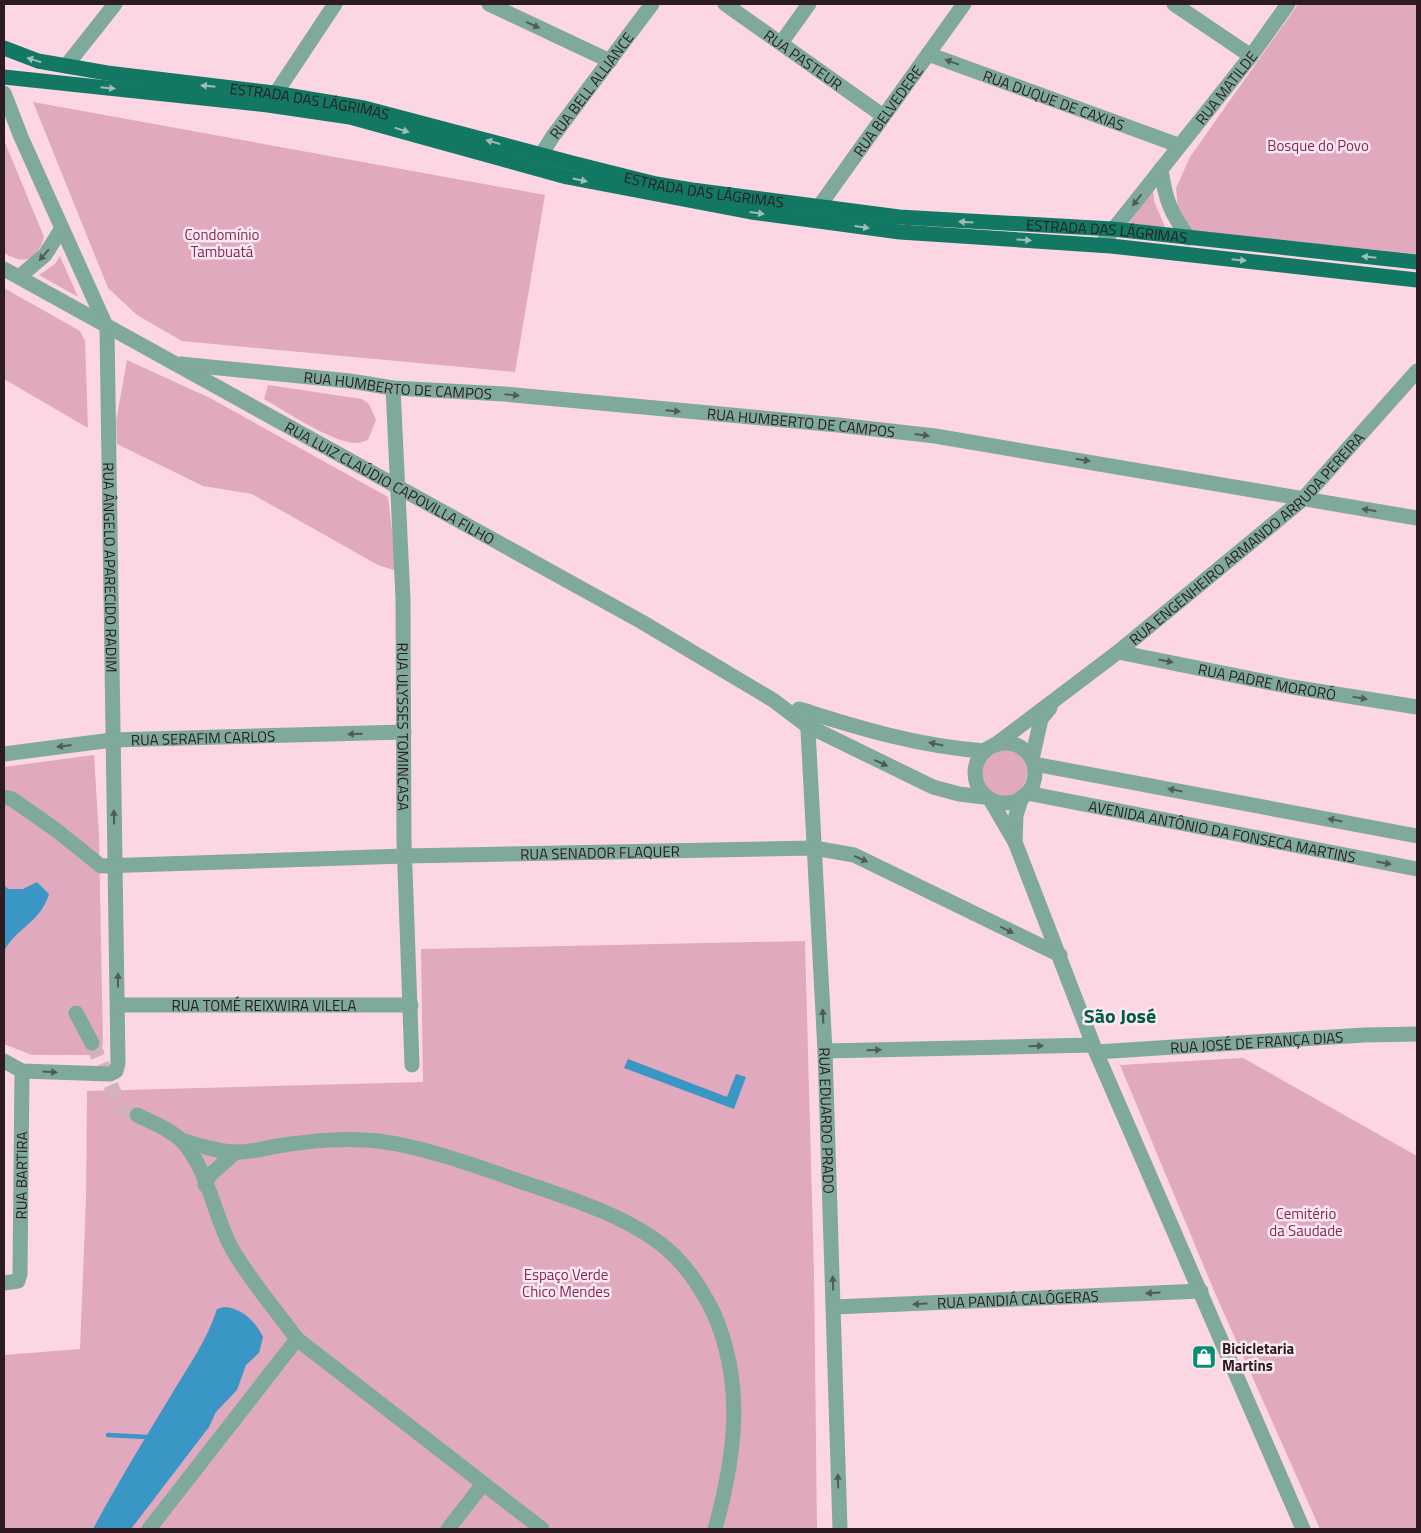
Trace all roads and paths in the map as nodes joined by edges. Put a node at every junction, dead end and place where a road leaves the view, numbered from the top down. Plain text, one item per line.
1 (115, 4) edge
2 (335, 4) edge
3 (489, 4) edge
4 (652, 4) edge
5 (724, 4) edge
6 (809, 4) edge
7 (964, 4) edge
8 (1174, 4) edge
9 (1288, 4) edge
10 (781, 43) junction
11 (4, 48) edge
12 (928, 54) junction
13 (1251, 56) junction
14 (610, 61) junction
15 (66, 66) junction
16 (4, 78) edge
17 (4, 93) edge
18 (271, 99) junction
19 (882, 115) junction
20 (1178, 145) junction
21 (540, 154) junction
22 (533, 169) junction
23 (1161, 169) junction
24 (820, 205) junction
25 (814, 220) junction
26 (62, 228) junction
27 (1112, 229) junction
28 (1190, 238) junction
29 (1100, 245) junction
30 (1417, 262) edge
31 (4, 268) edge
32 (20, 277) junction
33 (1417, 280) edge
34 (107, 328) junction
35 (180, 364) junction
36 (1417, 371) edge
37 (393, 388) junction
38 (398, 486) junction
39 (1302, 500) junction
40 (1417, 518) edge
41 (1118, 652) junction
42 (1064, 691) junction
43 (1417, 707) edge
44 (807, 718) junction
45 (864, 727) junction
46 (404, 732) junction
47 (112, 740) junction
48 (990, 748) junction
49 (858, 752) junction
50 (4, 754) edge
51 (1033, 762) junction
52 (1024, 795) junction
53 (4, 797) edge
54 (988, 799) junction
55 (1417, 836) edge
56 (1014, 842) junction
57 (814, 848) junction
58 (405, 856) junction
59 (115, 866) junction
60 (1417, 869) edge
61 (1060, 955) junction
62 (118, 1005) junction
63 (411, 1005) junction
64 (76, 1012) dead end
65 (1417, 1034) edge
66 (92, 1043) tunnel mouth
67 (1095, 1049) junction
68 (825, 1051) junction
69 (4, 1061) edge
70 (412, 1066) dead end
71 (22, 1070) junction
72 (137, 1115) tunnel mouth
73 (181, 1140) junction
74 (236, 1152) junction
75 (205, 1185) junction
76 (11, 1282) edge
77 (1201, 1291) junction
78 (834, 1307) junction
79 (297, 1338) junction
80 (483, 1484) junction
81 (149, 1529) edge
82 (448, 1529) edge
83 (542, 1529) edge
84 (715, 1529) edge
85 (840, 1529) edge
86 (1303, 1529) edge

1 - 15 street
2 - 18 street
3 -> 14 street
4 - 14 street, RUA BELL ALLIANCE
5 - 10 street, RUA PASTEUR
6 - 10 street
7 - 12 street, RUA BELVEDERE
8 - 13 street
9 - 13 street, RUA MATILDE
10 - 19 street, RUA PASTEUR
15 -> 11 main road, ESTRADA DAS LÁGRIMAS
12 - 19 street, RUA BELVEDERE
20 -> 12 street, RUA DUQUE DE CAXIAS
13 - 20 street, RUA MATILDE
14 - 21 street, RUA BELL ALLIANCE
18 -> 15 main road, ESTRADA DAS LÁGRIMAS
16 -> 18 main road, ESTRADA DAS LÁGRIMAS
17 - 26 street, RUA ÂNGELO APARECIDO RADIM
21 -> 18 main road, ESTRADA DAS LÁGRIMAS
18 -> 22 main road, ESTRADA DAS LÁGRIMAS
19 - 24 street, RUA BELVEDERE
20 - 23 street, RUA MATILDE
21 - 22 street, RUA BELL ALLIANCE
21 - 24 main road, ESTRADA DAS LÁGRIMAS
22 -> 25 main road, ESTRADA DAS LÁGRIMAS
23 -> 27 street, RUA MATILDE
23 - 28 street
24 - 25 street, RUA BELVEDERE
27 -> 24 main road, ESTRADA DAS LÁGRIMAS
25 -> 29 main road, ESTRADA DAS LÁGRIMAS
26 -> 32 street
26 - 34 street, RUA ÂNGELO APARECIDO RADIM
27 - 28 main road, ESTRADA DAS LÁGRIMAS
27 - 29 street, RUA MATILDE
30 -> 28 main road, ESTRADA DAS LÁGRIMAS
29 -> 33 main road, ESTRADA DAS LÁGRIMAS
31 - 32 street, RUA LUIZ CLAÚDIO CAPOVILLA FILHO
32 - 34 street, RUA LUIZ CLAÚDIO CAPOVILLA FILHO
34 - 35 street, RUA LUIZ CLAÚDIO CAPOVILLA FILHO
34 - 47 street, RUA ÂNGELO APARECIDO RADIM
35 - 37 street, RUA HUMBERTO DE CAMPOS
35 - 38 street, RUA LUIZ CLAÚDIO CAPOVILLA FILHO
36 - 39 street, RUA ENGENHEIRO ARMANDO ARRUDA PEREIRA
37 - 38 street, RUA ULYSSES TOMINCASA
37 -> 39 street, RUA HUMBERTO DE CAMPOS
38 - 44 street, RUA LUIZ CLAÚDIO CAPOVILLA FILHO
38 - 46 street, RUA ULYSSES TOMINCASA
40 -> 39 street, RUA HUMBERTO DE CAMPOS
39 - 41 street, RUA ENGENHEIRO ARMANDO ARRUDA PEREIRA
41 - 42 street, RUA ENGENHEIRO ARMANDO ARRUDA PEREIRA
41 -> 43 street, RUA PADRE MORORÓ
42 - 48 street, RUA ENGENHEIRO ARMANDO ARRUDA PEREIRA
42 - 51 street, RUA ENGENHEIRO ARMANDO ARRUDA PEREIRA
44 - 45 street, RUA LUIZ CLAÚDIO CAPOVILLA FILHO
44 - 49 street, RUA LUIZ CLAÚDIO CAPOVILLA FILHO
44 - 57 street, RUA EDUARDO PRADO
48 -> 45 street, RUA LUIZ CLAÚDIO CAPOVILLA FILHO
45 - 49 street
46 -> 47 street, RUA SERAFIM CARLOS
46 - 58 street, RUA ULYSSES TOMINCASA
47 -> 50 street, RUA SERAFIM CARLOS
59 -> 47 street, RUA ÂNGELO APARECIDO RADIM
48 - 51 street
48 - 54 street
49 -> 54 street, RUA LUIZ CLAÚDIO CAPOVILLA FILHO
51 - 52 street
55 -> 51 street, AVENIDA ANTÔNIO DA FONSECA MARTINS
52 - 54 street
52 - 56 street
52 -> 60 street, AVENIDA ANTÔNIO DA FONSECA MARTINS
53 - 59 street, RUA SENADOR FLAQUER
54 - 56 street
56 - 61 street
57 - 58 street, RUA SENADOR FLAQUER
57 -> 61 street, RUA SENADOR FLAQUER
68 -> 57 street, RUA EDUARDO PRADO
58 - 59 street, RUA SENADOR FLAQUER
58 - 63 street, RUA ULYSSES TOMINCASA
62 -> 59 street, RUA ÂNGELO APARECIDO RADIM
61 - 67 street
62 - 63 street, RUA TOMÉ REIXWIRA VILELA
71 -> 62 street, RUA ÂNGELO APARECIDO RADIM
63 - 70 street, RUA ULYSSES TOMINCASA
64 - 66 street
65 - 67 street, RUA JOSÉ DE FRANÇA DIAS
68 -> 67 street, RUA JOSÉ DE FRANÇA DIAS
67 - 77 street
78 -> 68 street, RUA EDUARDO PRADO
69 - 71 street
71 - 76 street, RUA BARTIRA
72 - 73 street
73 - 74 street
73 - 75 street
74 - 75 street
74 - 84 street
75 - 79 street
77 -> 78 street, RUA PANDIÁ CALÓGERAS
77 - 86 street
85 -> 78 street, RUA EDUARDO PRADO
79 - 80 street
79 - 81 street
80 - 82 street
80 - 83 street

